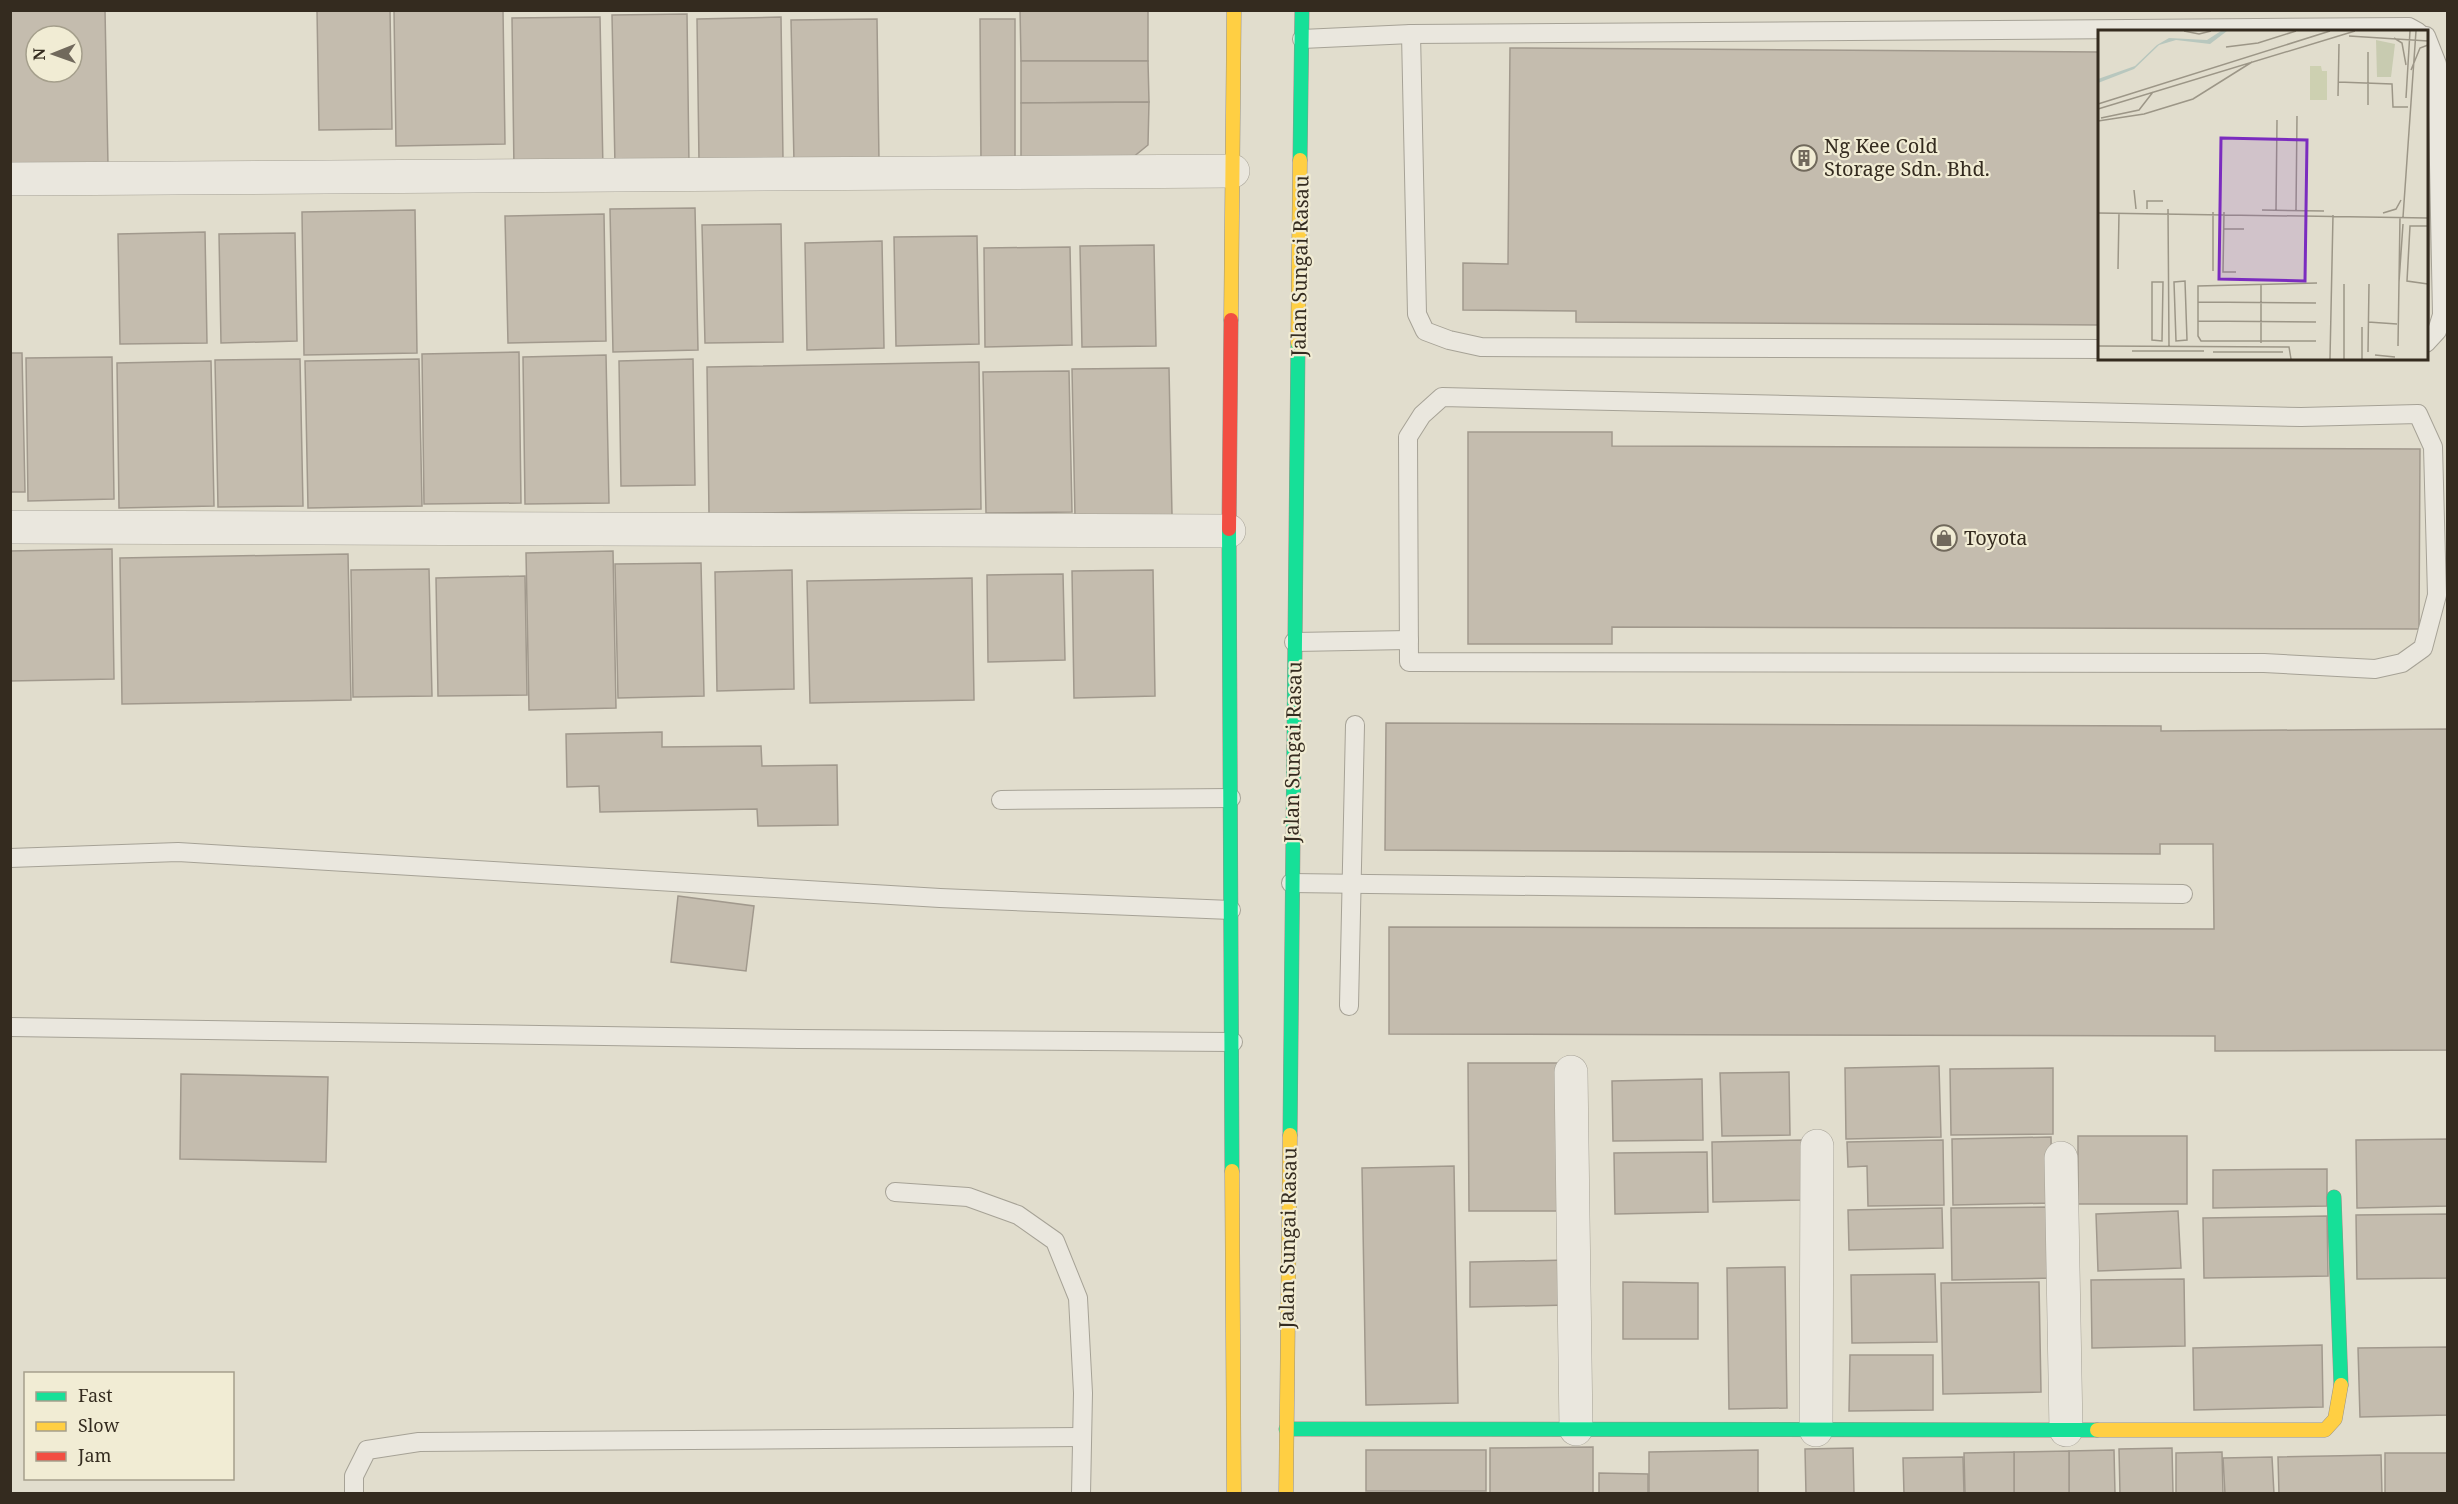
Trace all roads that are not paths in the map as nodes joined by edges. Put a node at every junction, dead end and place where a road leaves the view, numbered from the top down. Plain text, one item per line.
1 (1234, 10) edge
2 (1302, 10) edge
3 (2414, 30) edge
4 (1411, 34) junction
5 (1302, 39) junction
6 (2428, 39) edge
7 (1233, 171) junction
8 (10, 179) edge
9 (2428, 342) edge
10 (2098, 349) edge
11 (10, 527) edge
12 (1229, 531) junction
13 (1409, 640) junction
14 (1294, 642) junction
15 (1355, 725) dead end
16 (1231, 798) junction
17 (1001, 800) dead end
18 (10, 858) edge
19 (1291, 883) junction
20 (1350, 886) junction
21 (2183, 894) dead end
22 (1231, 910) junction
23 (1349, 1006) dead end
24 (10, 1027) edge
25 (1233, 1042) junction
26 (1571, 1071) dead end
27 (1817, 1146) dead end
28 (2061, 1158) dead end
29 (895, 1192) dead end
30 (2334, 1197) dead end
31 (1286, 1429) junction
32 (1576, 1429) junction
33 (1816, 1430) junction
34 (2066, 1430) junction
35 (1080, 1437) junction
36 (354, 1494) edge
37 (1081, 1494) edge
38 (1234, 1494) edge
39 (1286, 1494) edge

1 - 7 main road
2 - 5 main road, Jalan Sungai Rasau
3 - 4 lane
4 - 5 lane
4 - 10 lane
5 - 14 main road, Jalan Sungai Rasau
6 - 9 lane
7 - 8 street
7 - 12 main road
11 - 12 street
12 - 16 main road
13 - 13 lane
13 - 14 lane
14 - 19 main road, Jalan Sungai Rasau
15 - 20 lane
16 - 17 lane
16 - 22 main road
18 - 22 lane
19 - 20 lane
19 - 31 main road, Jalan Sungai Rasau
20 - 21 lane
20 - 23 lane
22 - 25 main road
24 - 25 lane
25 - 38 main road
26 - 32 street
27 - 33 street
28 - 34 street
29 - 35 lane
30 - 34 main road
31 - 32 main road
31 - 39 main road, Jalan Sungai Rasau
32 - 33 main road
33 - 34 main road
35 - 36 lane
35 - 37 lane

